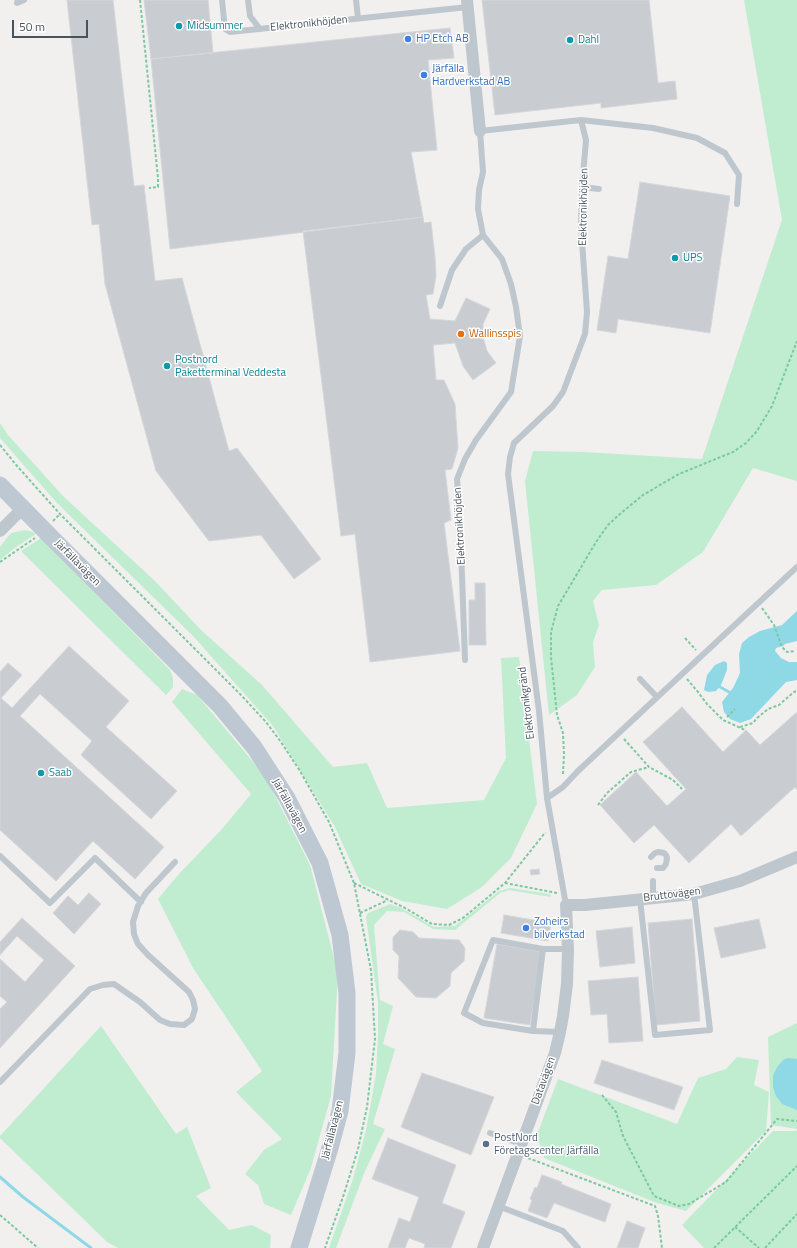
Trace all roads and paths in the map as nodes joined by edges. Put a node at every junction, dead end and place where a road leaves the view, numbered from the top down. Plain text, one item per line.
1 (18, 0) edge
2 (24, 0) edge
3 (140, 0) edge
4 (222, 0) edge
5 (248, 0) edge
6 (356, 0) edge
7 (467, 3) edge
8 (358, 18) junction
9 (260, 29) junction
10 (581, 120) junction
11 (480, 131) junction
12 (582, 187) junction
13 (148, 188) dead end
14 (599, 189) dead end
15 (736, 204) dead end
16 (483, 235) junction
17 (440, 306) dead end
18 (797, 341) edge
19 (0, 445) edge
20 (0, 484) edge
21 (23, 508) junction
22 (60, 514) junction
23 (50, 523) dead end
24 (0, 531) edge
25 (37, 536) dead end
26 (0, 562) edge
27 (797, 567) edge
28 (525, 606) joint
29 (769, 616) dead end
30 (685, 638) dead end
31 (794, 651) dead end
32 (701, 655) junction
33 (465, 660) dead end
34 (682, 674) junction
35 (640, 679) dead end
36 (797, 691) edge
37 (657, 697) junction
38 (735, 709) dead end
39 (727, 717) dead end
40 (740, 728) junction
41 (744, 730) dead end
42 (618, 733) junction
43 (649, 767) junction
44 (563, 787) junction
45 (682, 789) dead end
46 (547, 798) junction
47 (598, 804) dead end
48 (553, 830) junction
49 (0, 856) edge
50 (651, 857) dead end
51 (797, 857) edge
52 (175, 862) dead end
53 (660, 868) dead end
54 (653, 881) dead end
55 (354, 883) junction
56 (505, 883) junction
57 (694, 894) junction
58 (654, 898) junction
59 (640, 899) junction
60 (388, 900) junction
61 (564, 900) junction
62 (141, 902) junction
63 (360, 913) junction
64 (543, 949) junction
65 (568, 949) junction
66 (533, 1031) junction
67 (560, 1032) junction
68 (0, 1082) edge
69 (602, 1095) dead end
70 (797, 1121) edge
71 (490, 1133) dead end
72 (519, 1149) junction
73 (797, 1166) edge
74 (498, 1206) junction
75 (797, 1214) edge
76 (0, 1215) edge
77 (306, 1224) junction
78 (735, 1227) junction
79 (38, 1248) edge
80 (295, 1248) edge
81 (299, 1248) edge
82 (325, 1248) edge
83 (483, 1248) edge
84 (578, 1248) edge
85 (662, 1248) edge
86 (714, 1248) edge
87 (759, 1248) edge
88 (765, 1248) edge

1 - 2 lane
3 - 13 path
4 - 9 lane, Elektronikhöjden
5 - 9 lane, Elektronikhöjden
6 - 8 lane, Elektronikhöjden
7 - 8 lane, Elektronikhöjden
7 - 11 street, Elektronikhöjden
8 - 9 lane, Elektronikhöjden
10 - 11 lane
10 - 12 lane, Elektronikhöjden
10 - 15 lane
11 - 16 lane, Elektronikhöjden
12 - 14 lane
12 - 28 lane, Elektronikhöjden
16 - 17 lane
16 - 33 lane, Elektronikhöjden
18 - 44 path
19 - 22 path
20 - 21 street, Järfällavägen
21 - 24 street
21 - 77 street, Järfällavägen
22 - 23 path
22 - 55 path
25 - 26 path
27 - 32 lane
28 - 46 lane, Elektronikgränd
29 - 31 path
30 - 32 path
32 - 34 lane
34 - 37 lane
34 - 40 path
35 - 37 lane
36 - 40 path
37 - 42 lane
38 - 39 path
40 - 41 path
42 - 43 path
42 - 44 lane
43 - 45 path
43 - 47 path
44 - 46 lane
46 - 48 lane, Elektronikgränd
48 - 56 path
48 - 61 lane, Elektronikgränd
49 - 62 lane
50 - 53 lane
51 - 57 street, Bruttovägen
52 - 62 lane
54 - 58 lane
55 - 60 path
55 - 63 path
56 - 60 path
56 - 61 path
57 - 58 street, Bruttovägen
57 - 59 lane
58 - 59 street, Bruttovägen
59 - 61 street, Bruttovägen
60 - 63 path
61 - 65 street, Datavägen
62 - 68 lane
63 - 82 path
64 - 65 lane
64 - 66 lane
64 - 66 lane
65 - 67 street, Datavägen
66 - 67 lane
67 - 72 street, Datavägen
69 - 70 path
71 - 72 lane
72 - 74 street, Datavägen
72 - 85 path
73 - 78 path
74 - 83 street, Datavägen
74 - 84 lane
75 - 88 path
76 - 79 path
77 - 80 street, Järfällavägen
77 - 81 street, Järfällavägen
78 - 86 path
78 - 87 path

